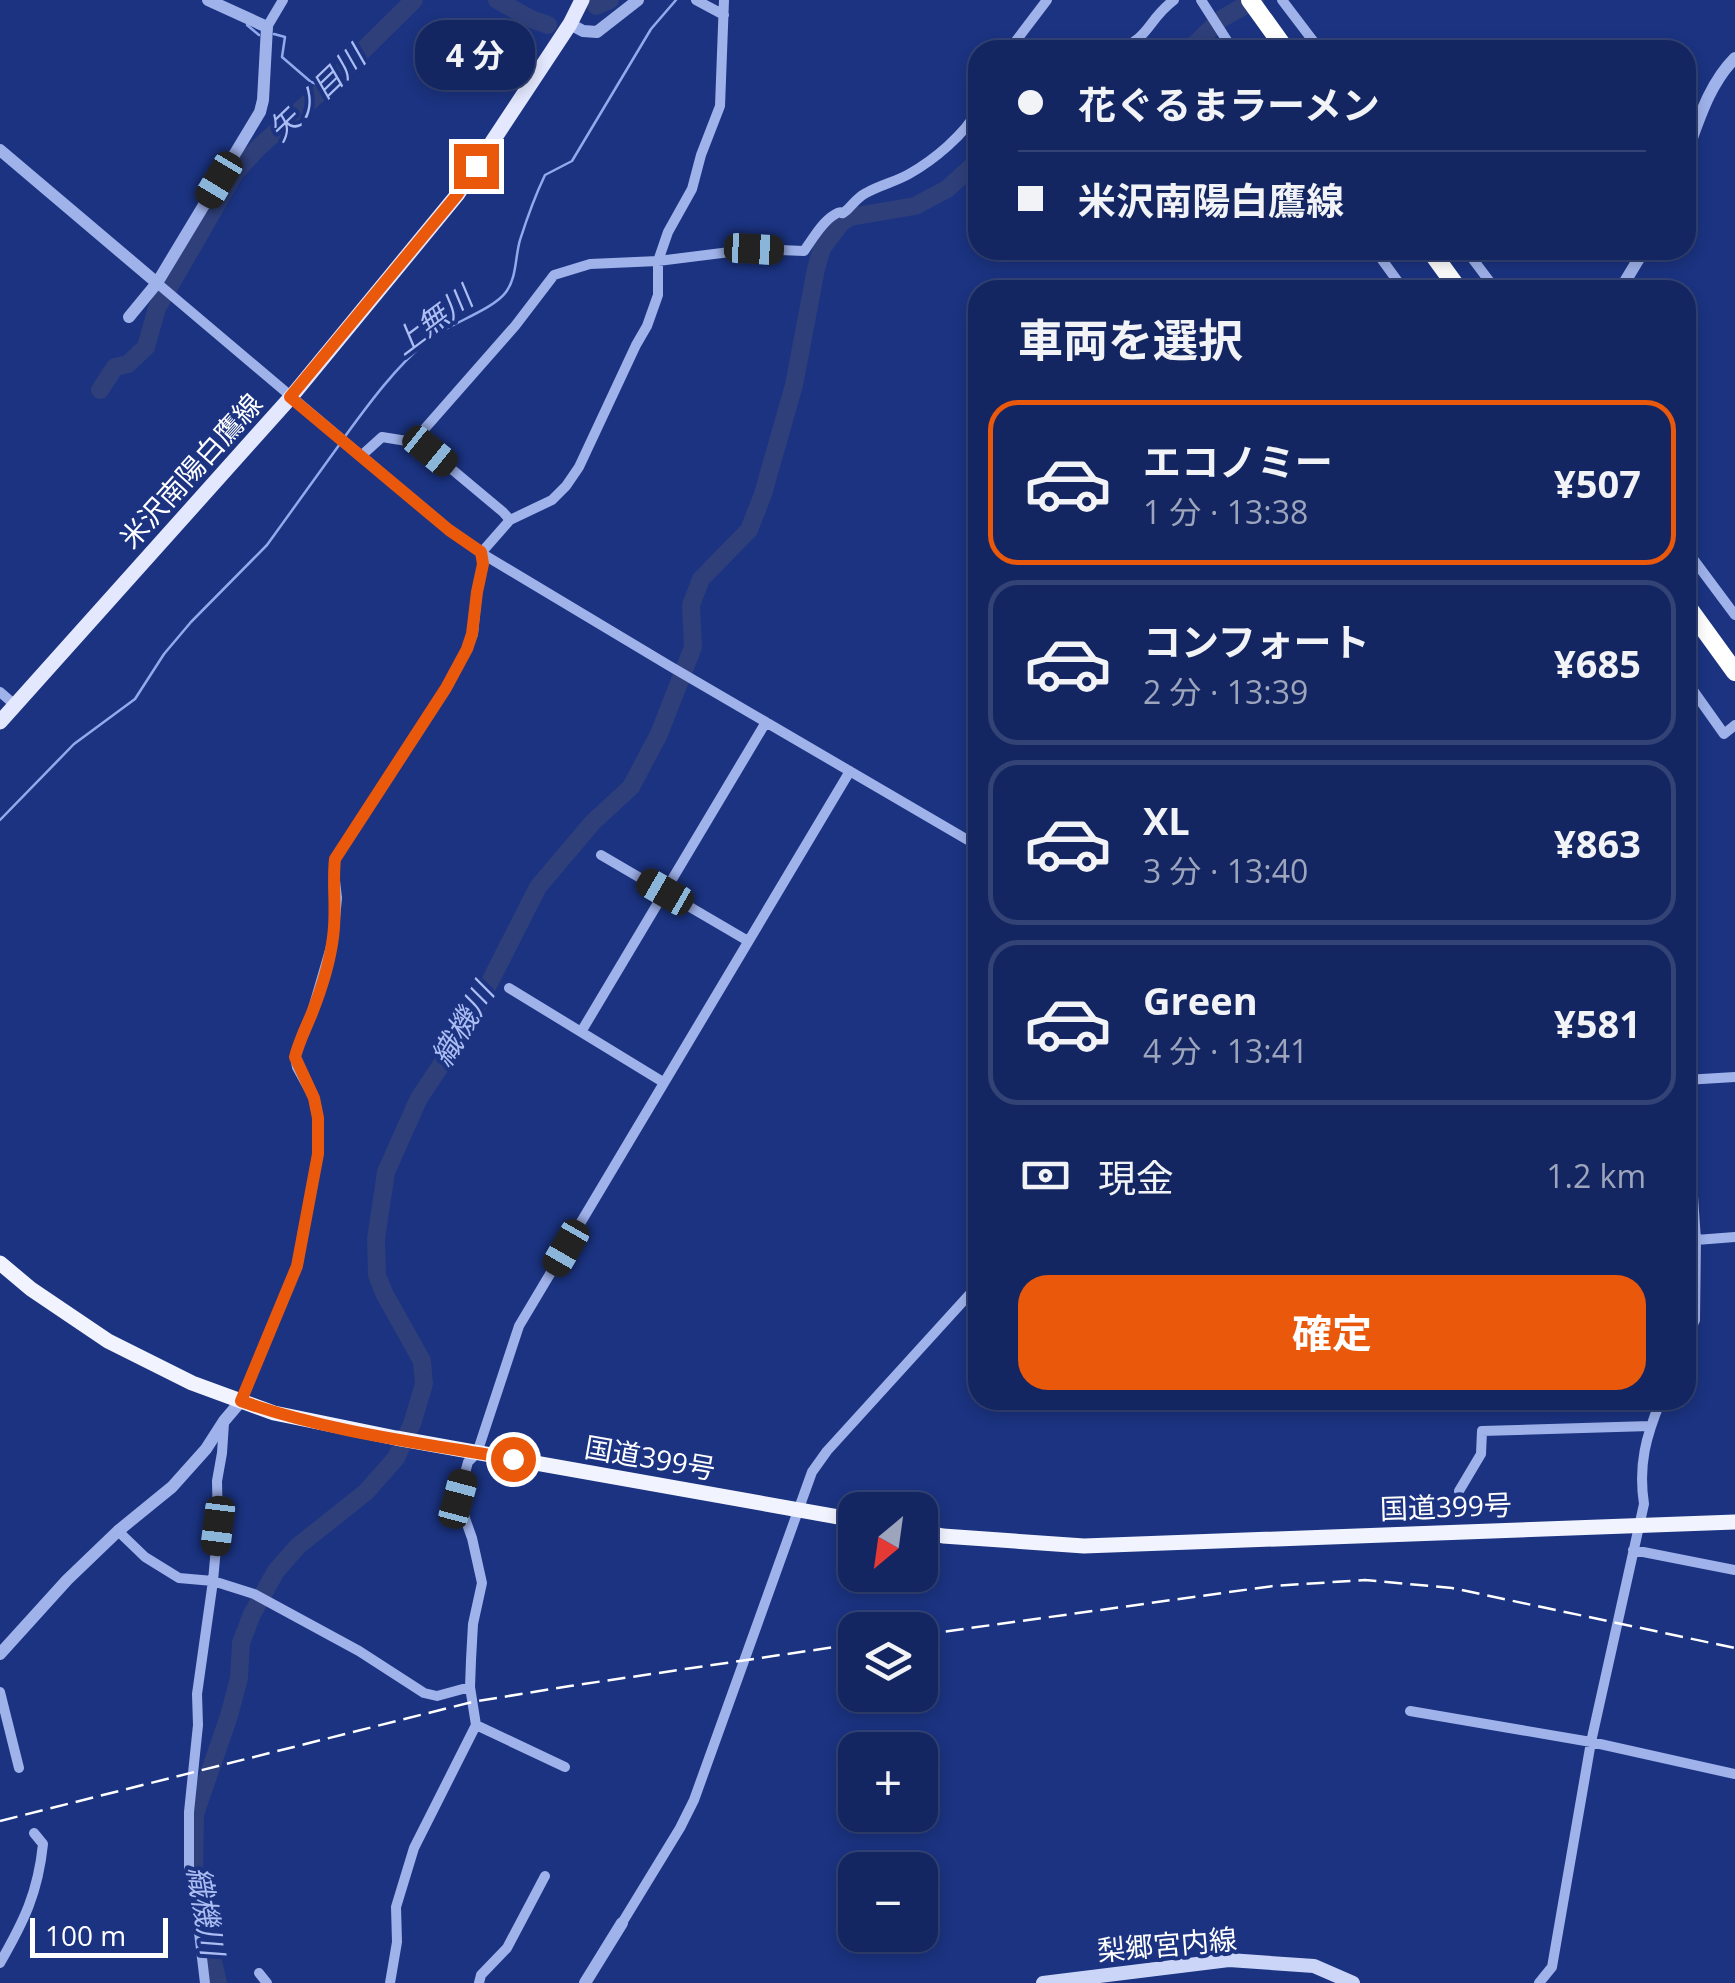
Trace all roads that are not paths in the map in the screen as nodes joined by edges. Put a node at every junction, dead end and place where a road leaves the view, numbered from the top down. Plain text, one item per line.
1 (208, 0) edge
2 (283, 0) edge
3 (582, 0) edge
4 (638, 0) edge
5 (696, 0) edge
6 (724, 0) edge
7 (1046, 0) edge
8 (1174, 0) edge
9 (1201, 0) edge
10 (1250, 0) edge
11 (1282, 0) edge
12 (724, 15) junction
13 (570, 24) junction
14 (267, 27) junction
15 (1017, 40) edge
16 (1138, 40) edge
17 (1227, 40) edge
18 (1279, 40) edge
19 (1312, 40) edge
20 (1735, 58) edge
21 (968, 124) edge
22 (1696, 129) edge
23 (0, 150) edge
24 (658, 262) junction
25 (157, 283) junction
26 (129, 317) dead end
27 (290, 397) junction
28 (414, 442) junction
29 (361, 456) junction
30 (510, 520) junction
31 (481, 552) junction
32 (1696, 563) edge
33 (1735, 616) edge
34 (1696, 618) edge
35 (1735, 672) edge
36 (0, 692) edge
37 (1696, 695) edge
38 (15, 705) junction
39 (0, 722) edge
40 (766, 722) junction
41 (1735, 727) edge
42 (850, 771) junction
43 (968, 840) edge
44 (601, 855) dead end
45 (665, 892) junction
46 (748, 940) junction
47 (509, 988) dead end
48 (582, 1032) junction
49 (1735, 1078) edge
50 (1696, 1080) edge
51 (663, 1082) junction
52 (1735, 1237) edge
53 (1696, 1240) edge
54 (0, 1263) edge
55 (968, 1296) edge
56 (241, 1401) junction
57 (1657, 1410) edge
58 (224, 1421) junction
59 (1650, 1426) junction
60 (477, 1453) junction
61 (1458, 1491) dead end
62 (799, 1510) junction
63 (838, 1517) edge
64 (1735, 1522) edge
65 (1639, 1525) junction
66 (118, 1531) junction
67 (938, 1534) edge
68 (1633, 1550) junction
69 (1735, 1570) edge
70 (212, 1581) junction
71 (0, 1654) edge
72 (470, 1687) junction
73 (0, 1692) edge
74 (1410, 1711) dead end
75 (476, 1726) junction
76 (1591, 1742) junction
77 (566, 1767) dead end
78 (19, 1768) dead end
79 (1735, 1774) edge
80 (34, 1833) dead end
81 (545, 1876) dead end
82 (622, 1922) joint
83 (0, 1963) edge
84 (204, 1983) edge
85 (390, 1983) edge
86 (479, 1983) edge
87 (585, 1983) edge
88 (1043, 1983) edge
89 (1353, 1983) edge
90 (1539, 1983) edge

1 - 14 street
2 - 14 street
3 - 13 main road, 米沢南陽白鷹線
4 - 13 street
5 - 12 street
6 - 12 street
7 - 15 street
8 - 16 street
9 - 17 street
10 - 18 highway
11 - 19 street
12 - 24 street
13 - 27 main road, 米沢南陽白鷹線
14 - 25 street
20 - 22 street
21 - 24 street
23 - 25 street
24 - 28 street
24 - 30 street
25 - 26 street
25 - 27 street
27 - 29 street
27 - 38 main road, 米沢南陽白鷹線
28 - 29 street
28 - 30 street
29 - 31 street
30 - 31 street
31 - 40 street
31 - 56 street
32 - 33 street
34 - 35 highway
36 - 38 street
37 - 41 street
38 - 39 main road, 米沢南陽白鷹線
40 - 42 street
40 - 45 street
42 - 43 street
42 - 46 street
44 - 45 street
45 - 46 street
45 - 48 street
46 - 51 street
47 - 48 street
48 - 51 street
49 - 50 street
51 - 60 street
52 - 53 street
54 - 56 highway, 国道399号
55 - 62 street
56 - 58 street
56 - 60 highway, 国道399号
57 - 59 street
58 - 66 street
58 - 70 street
59 - 61 street
59 - 65 street
60 - 62 highway, 国道399号
60 - 72 street
62 - 63 highway, 国道399号
62 - 82 street
64 - 65 highway, 国道399号
65 - 67 highway, 国道399号
65 - 68 street
66 - 70 street
66 - 71 street
68 - 69 street
68 - 76 street
70 - 72 street
70 - 84 street
72 - 75 street
73 - 78 street
74 - 76 street
75 - 77 street
75 - 85 street
76 - 79 street
76 - 90 street
80 - 83 street
81 - 86 street
82 - 87 street
88 - 89 main road, 梨郷宮内線

